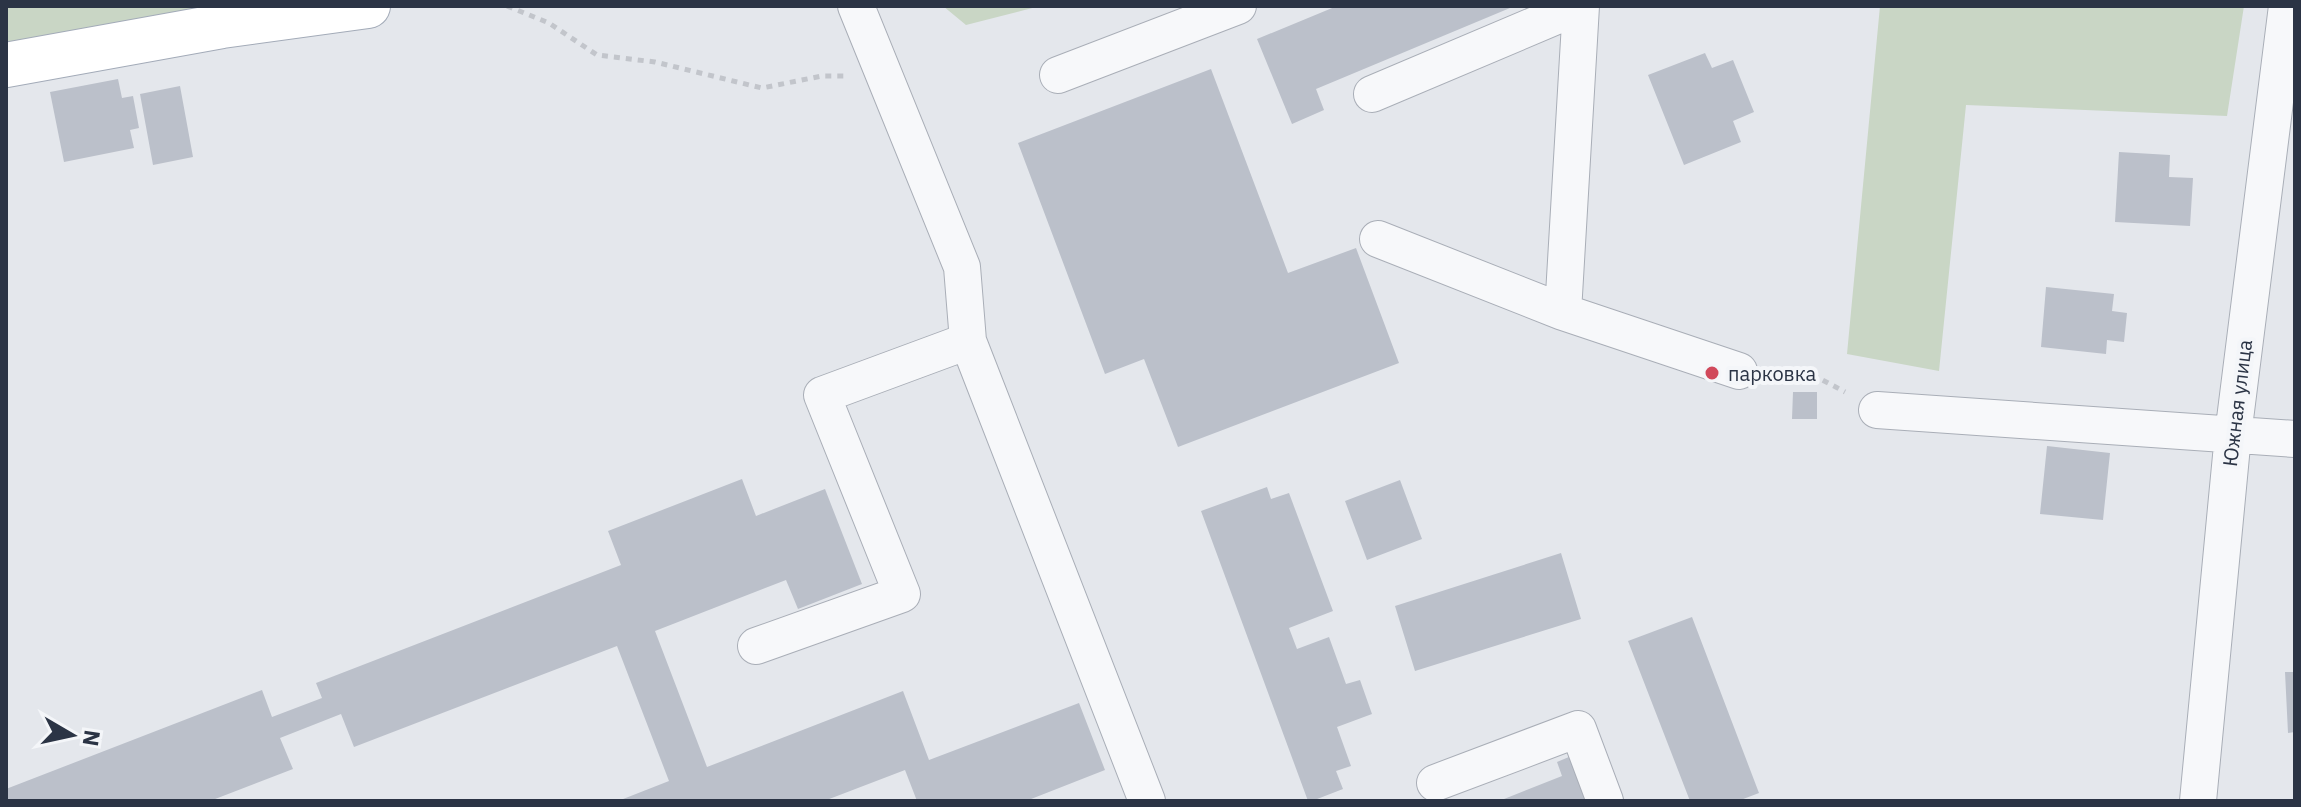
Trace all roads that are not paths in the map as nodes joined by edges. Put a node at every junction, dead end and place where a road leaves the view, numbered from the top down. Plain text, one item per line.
1 (368, 6) edge
2 (856, 6) edge
3 (1238, 6) edge
4 (1580, 6) edge
5 (2287, 6) edge
6 (222, 16) edge
7 (6, 65) edge
8 (1058, 75) dead end
9 (1372, 94) dead end
10 (1378, 239) dead end
11 (1563, 312) junction
12 (968, 341) junction
13 (1739, 371) road end
14 (1877, 410) road end
15 (2233, 435) junction
16 (2295, 439) edge
17 (756, 646) dead end
18 (1435, 783) dead end
19 (1147, 801) edge
20 (1605, 801) edge
21 (2198, 801) edge

1 - 6 main road
2 - 12 street
3 - 8 street
4 - 9 street
4 - 11 street
5 - 15 street, Южная улица
6 - 7 main road
10 - 11 street
11 - 13 street
12 - 17 street
12 - 19 street
14 - 15 street
15 - 16 street
15 - 21 street, Южная улица
18 - 20 street

